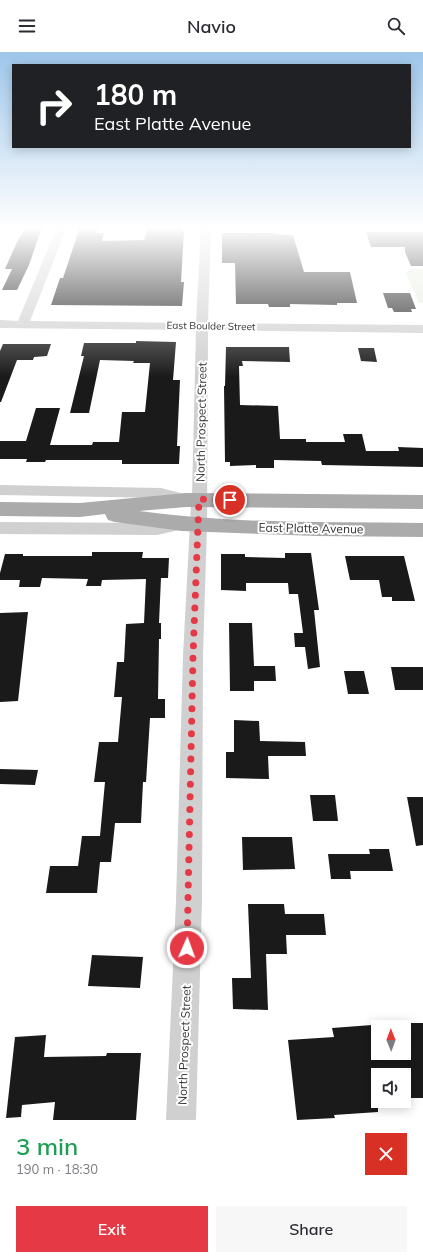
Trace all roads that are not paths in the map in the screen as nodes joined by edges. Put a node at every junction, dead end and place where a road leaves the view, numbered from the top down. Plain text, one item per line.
1 (42, 277) edge
2 (204, 277) edge
3 (0, 324) edge
4 (23, 324) junction
5 (202, 326) junction
6 (423, 329) edge
7 (0, 490) edge
8 (192, 499) junction
9 (422, 506) edge
10 (0, 509) edge
11 (80, 510) junction
12 (190, 525) junction
13 (0, 528) edge
14 (423, 530) edge
15 (181, 1120) edge

1 - 4 street
2 - 5 street, North Prospect Street
3 - 4 street, East Boulder Street
4 - 5 street, East Boulder Street
5 - 6 street, East Boulder Street
5 - 8 street, North Prospect Street
7 - 8 street
8 - 9 main road, East Platte Avenue
8 - 11 main road, East Platte Avenue
8 - 12 street, North Prospect Street
10 - 11 main road, East Platte Avenue
11 - 12 main road, East Platte Avenue
12 - 13 street
12 - 14 main road, East Platte Avenue
12 - 15 street, North Prospect Street

